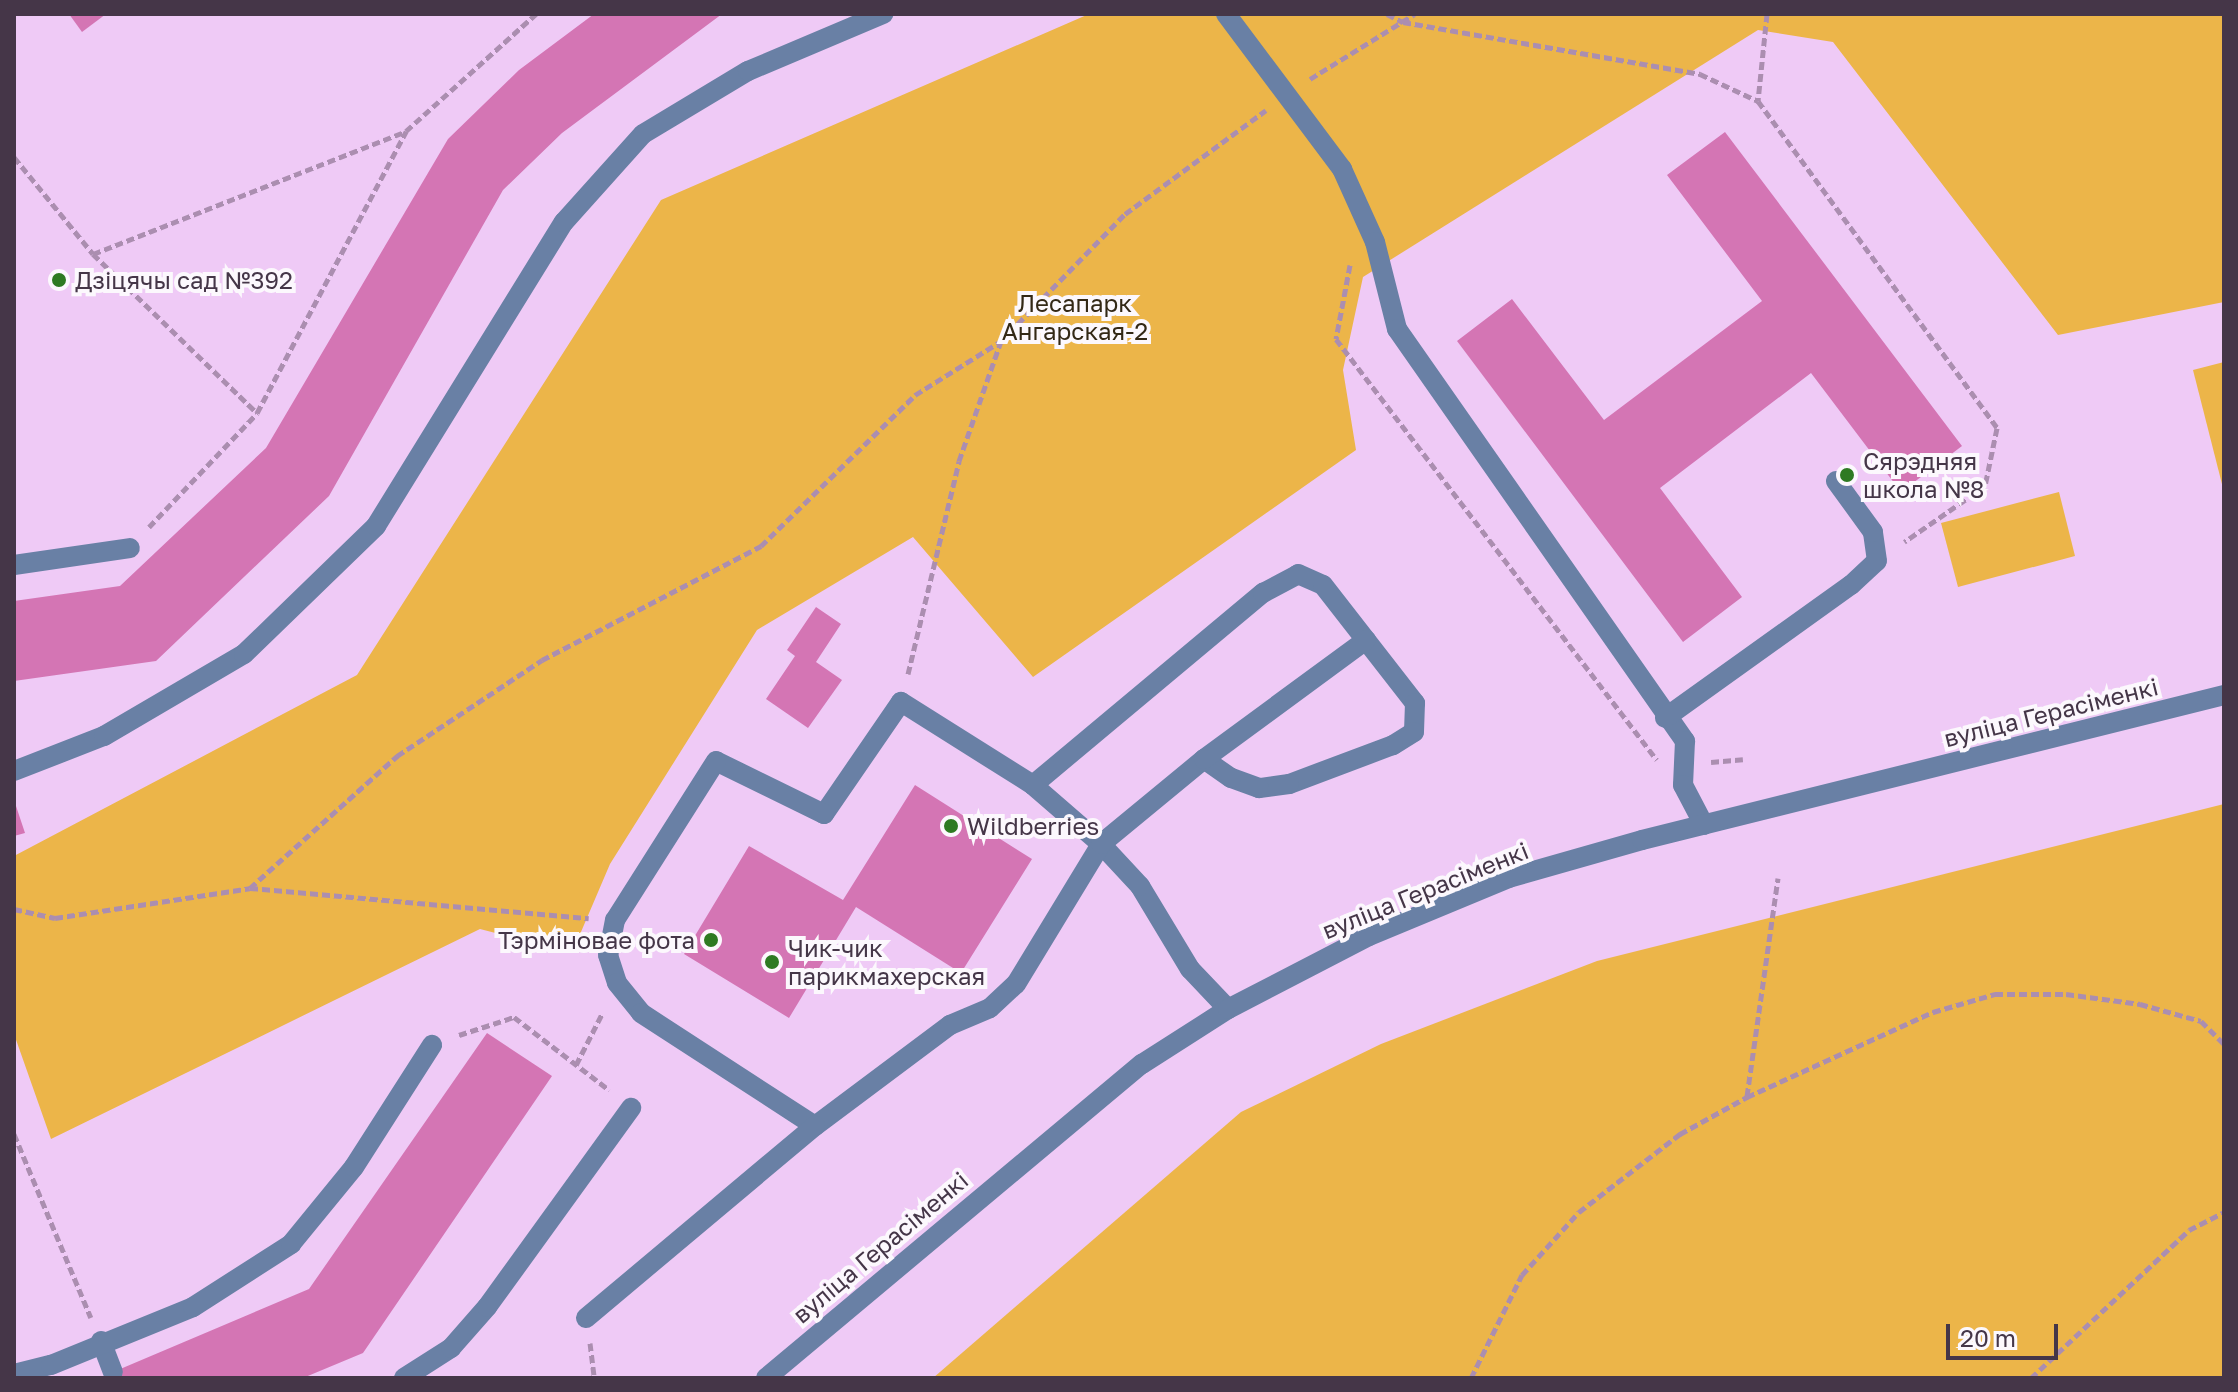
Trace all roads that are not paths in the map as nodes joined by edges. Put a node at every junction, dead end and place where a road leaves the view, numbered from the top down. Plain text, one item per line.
1 (883, 14) edge
2 (1226, 14) edge
3 (1836, 481) dead end
4 (130, 548) road end
5 (14, 565) edge
6 (1366, 640) junction
7 (2224, 695) edge
8 (1665, 718) junction
9 (1204, 759) junction
10 (14, 771) edge
11 (1033, 785) junction
12 (1704, 825) junction
13 (1101, 844) junction
14 (1228, 1009) junction
15 (432, 1045) road end
16 (631, 1108) road end
17 (815, 1126) junction
18 (586, 1318) dead end
19 (101, 1341) junction
20 (113, 1372) dead end
21 (14, 1374) edge
22 (404, 1378) edge
23 (766, 1378) edge

1 - 10 street
2 - 8 street
3 - 8 street
4 - 5 street
6 - 9 street
6 - 9 street
6 - 11 street
7 - 12 street, вуліца Герасіменкі
8 - 12 street
9 - 13 street
11 - 13 street
11 - 17 street
12 - 14 street, вуліца Герасіменкі
13 - 14 street
13 - 17 street
14 - 23 street, вуліца Герасіменкі
15 - 19 street
16 - 22 street
17 - 18 street
19 - 20 street
19 - 21 street

